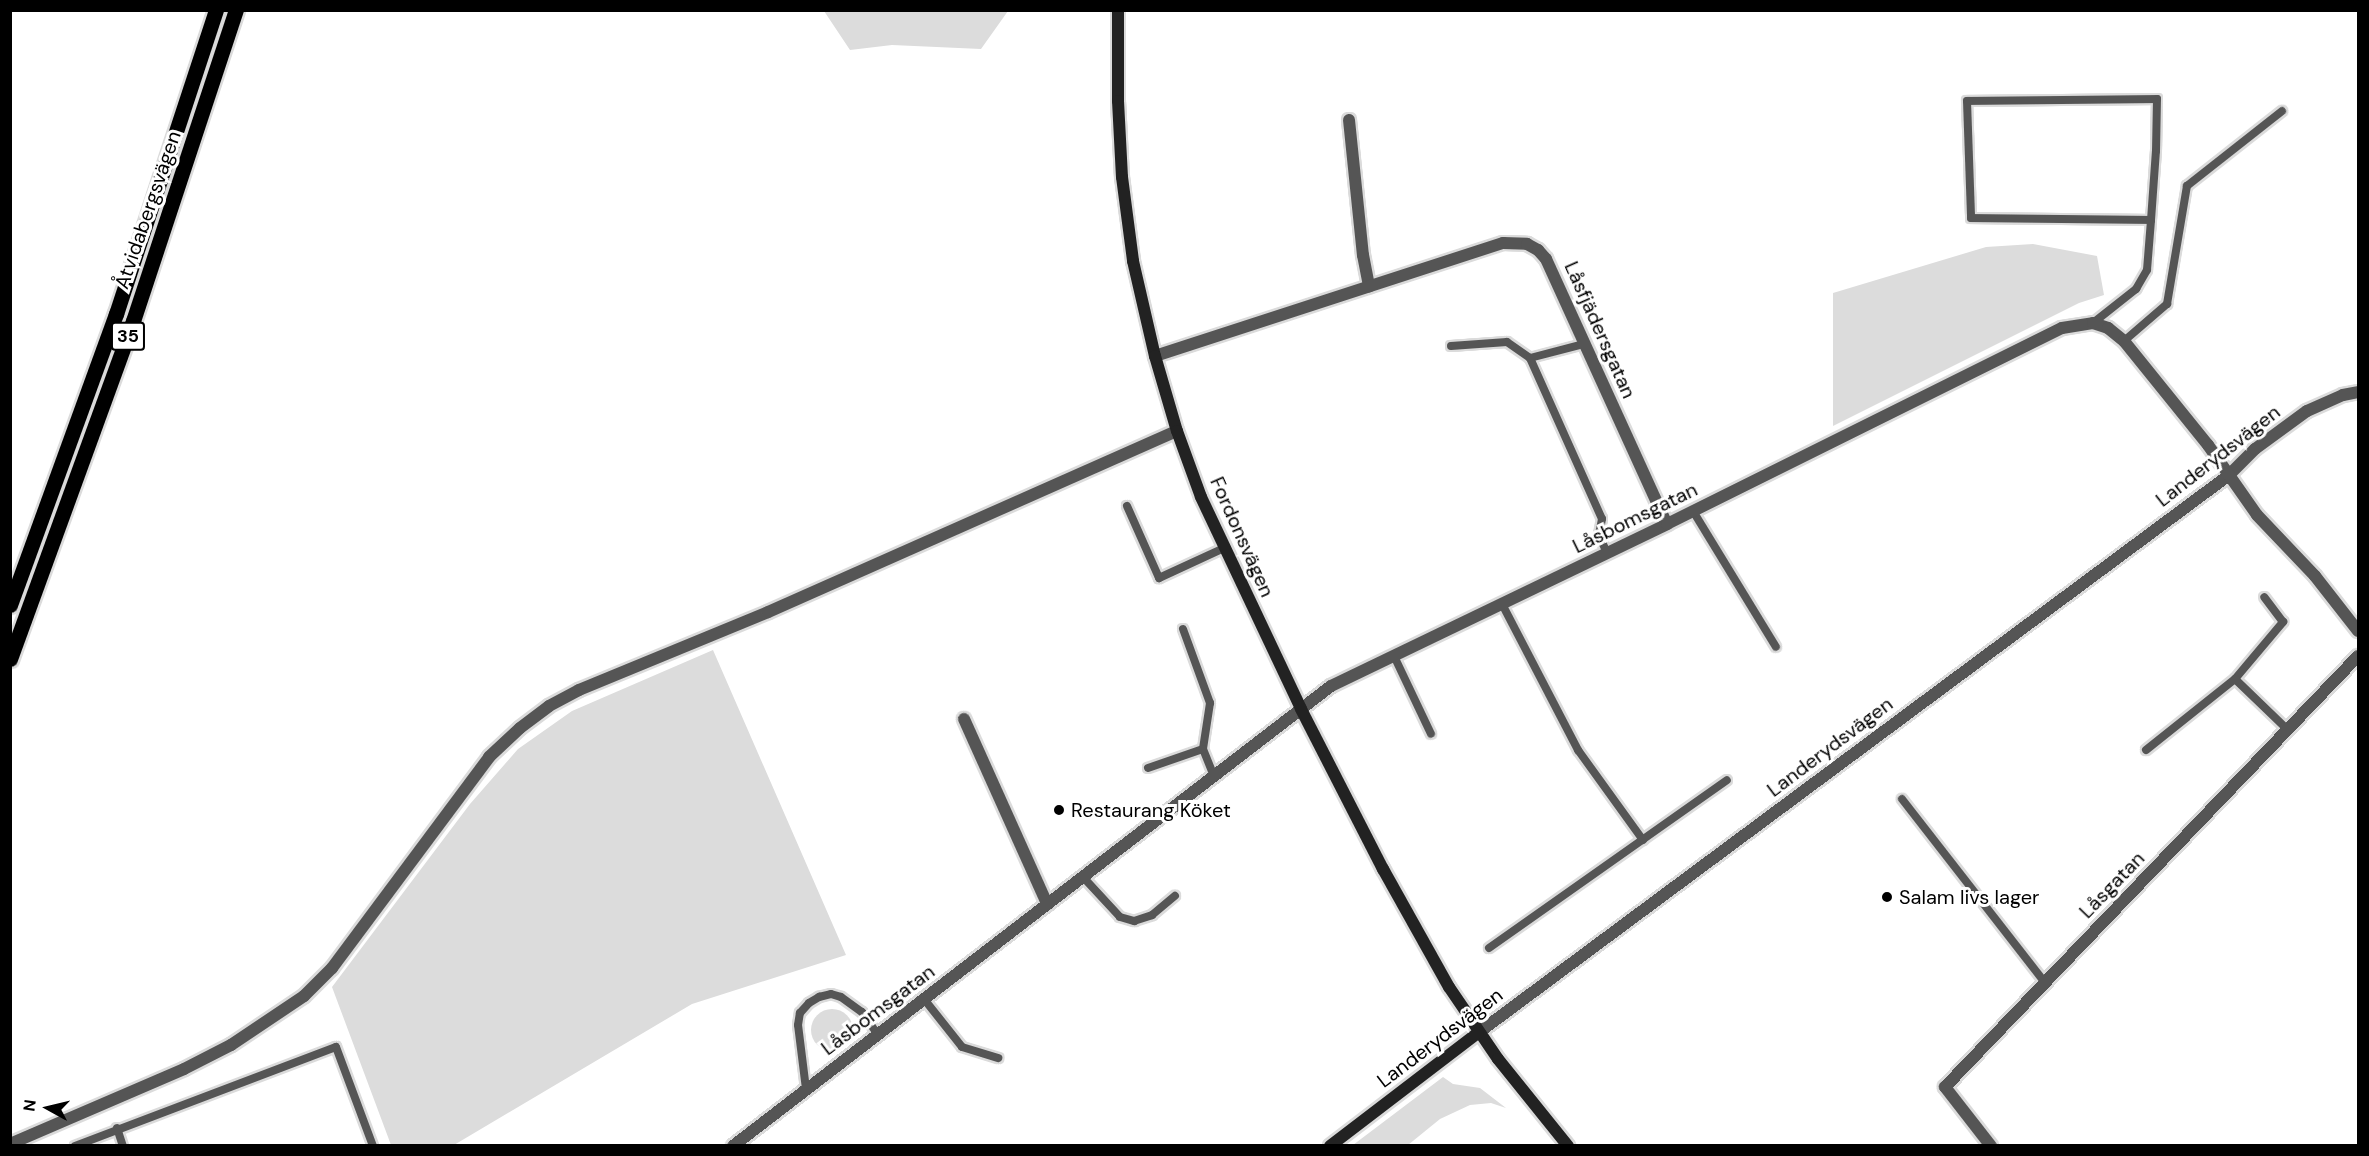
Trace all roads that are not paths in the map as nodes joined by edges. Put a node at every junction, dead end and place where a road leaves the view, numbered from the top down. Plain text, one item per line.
1 (216, 10) edge
2 (236, 10) edge
3 (1118, 10) edge
4 (2282, 111) dead end
5 (1349, 120) dead end
6 (2151, 220) junction
7 (1369, 286) junction
8 (2093, 323) junction
9 (2124, 341) junction
10 (1584, 344) junction
11 (1451, 346) dead end
12 (1155, 356) junction
13 (1530, 358) junction
14 (2358, 392) edge
15 (1177, 431) junction
16 (2229, 475) junction
17 (1127, 506) dead end
18 (1693, 511) junction
19 (1667, 524) junction
20 (1224, 548) junction
21 (1607, 553) junction
22 (2264, 597) dead end
23 (1502, 604) junction
24 (10, 605) edge
25 (1183, 629) dead end
26 (2358, 631) edge
27 (1776, 647) dead end
28 (1394, 656) junction
29 (2358, 656) edge
30 (10, 659) edge
31 (2235, 679) junction
32 (1301, 709) junction
33 (964, 719) dead end
34 (2288, 730) junction
35 (1431, 734) dead end
36 (1203, 749) junction
37 (2146, 750) dead end
38 (1148, 768) dead end
39 (1214, 776) junction
40 (1727, 780) dead end
41 (1902, 799) dead end
42 (1643, 840) junction
43 (1083, 877) junction
44 (1175, 896) dead end
45 (1047, 904) junction
46 (1489, 948) dead end
47 (2045, 983) junction
48 (924, 999) junction
49 (1479, 1033) junction
50 (878, 1035) junction
51 (998, 1058) dead end
52 (806, 1089) junction
53 (117, 1128) junction
54 (10, 1144) edge
55 (75, 1146) edge
56 (123, 1146) edge
57 (373, 1146) edge
58 (733, 1146) edge
59 (1330, 1146) edge
60 (1568, 1146) edge
61 (1991, 1146) edge

1 - 24 main road, Åtvidabergsvägen / 35
2 - 30 main road, Åtvidabergsvägen / 35
3 - 12 street, Fordonsvägen
4 - 9 lane
5 - 7 street
6 - 6 lane
6 - 8 lane
7 - 10 street, Låsfjädersgatan
7 - 12 street, Låsfjädersgatan
8 - 9 street
8 - 18 street, Låsbomsgatan
9 - 16 street
10 - 13 lane
10 - 19 street, Låsfjädersgatan
11 - 13 lane
12 - 15 street, Fordonsvägen
13 - 21 lane
14 - 16 street, Landerydsvägen
15 - 20 street, Fordonsvägen
15 - 54 street
16 - 26 street
16 - 49 street, Landerydsvägen
17 - 20 lane
18 - 19 street, Låsbomsgatan
18 - 27 lane
19 - 21 street, Låsbomsgatan
20 - 32 street, Fordonsvägen
21 - 23 street, Låsbomsgatan
22 - 31 lane
23 - 28 street, Låsbomsgatan
23 - 42 lane
25 - 36 lane
28 - 32 street, Låsbomsgatan
28 - 35 lane
29 - 34 street, Låsgatan
31 - 34 lane
31 - 37 lane
32 - 39 street, Låsbomsgatan
32 - 49 street, Fordonsvägen
33 - 45 street
34 - 47 street, Låsgatan
36 - 38 lane
36 - 39 lane
39 - 43 street, Låsbomsgatan
40 - 42 lane
41 - 47 lane
42 - 46 lane
43 - 44 lane
43 - 45 street, Låsbomsgatan
45 - 48 street, Låsbomsgatan
47 - 61 street, Låsgatan
48 - 50 street, Låsbomsgatan
48 - 51 lane
49 - 59 street, Landerydsvägen
49 - 60 street, Fordonsvägen
50 - 52 street, Låsbomsgatan
50 - 52 lane
52 - 58 street, Låsbomsgatan
53 - 55 lane
53 - 56 lane
53 - 57 lane

